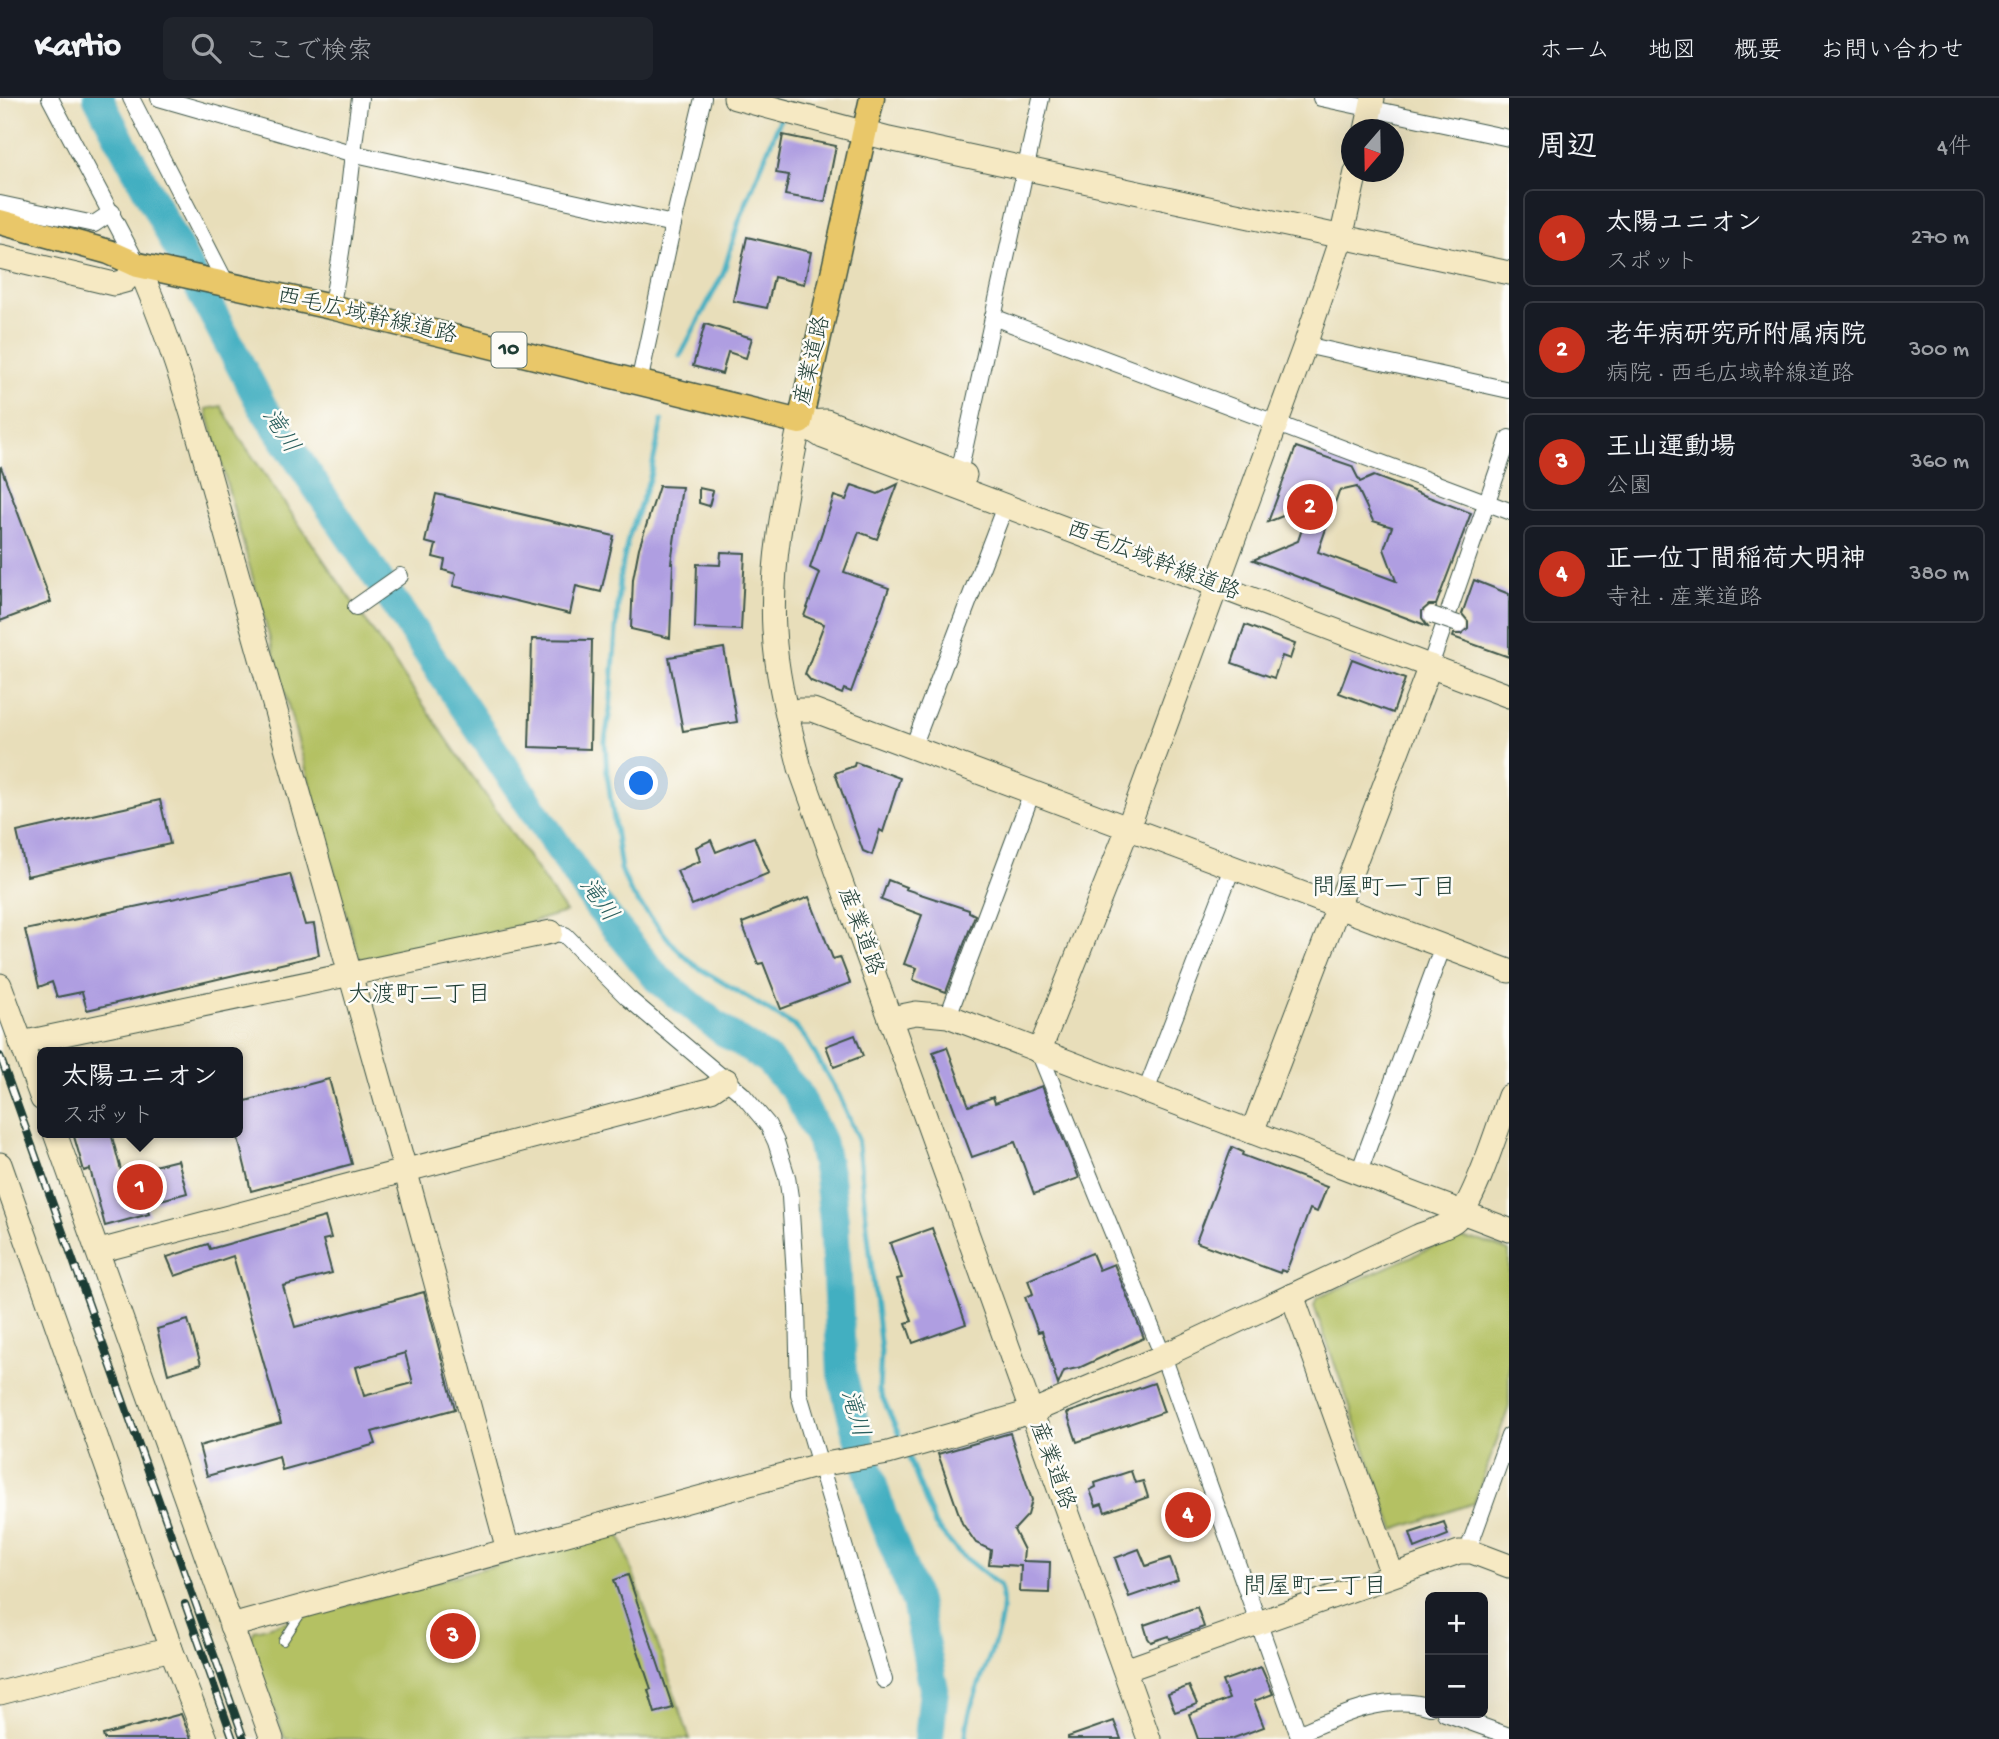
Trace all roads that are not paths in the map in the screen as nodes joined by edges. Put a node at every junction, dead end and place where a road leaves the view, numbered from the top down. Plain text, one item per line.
1 (50, 98) edge
2 (159, 98) edge
3 (360, 98) edge
4 (704, 98) edge
5 (735, 98) edge
6 (872, 98) edge
7 (1041, 98) edge
8 (1321, 98) edge
9 (133, 99) edge
10 (1370, 112) edge
11 (864, 133) junction
12 (1509, 138) edge
13 (351, 153) junction
14 (1025, 169) junction
15 (1354, 182) edge
16 (0, 204) edge
17 (112, 212) junction
18 (0, 222) edge
19 (673, 225) junction
20 (1341, 237) junction
21 (0, 239) edge
22 (0, 257) edge
23 (146, 267) junction
24 (1509, 274) edge
25 (222, 284) junction
26 (331, 307) junction
27 (993, 317) junction
28 (1305, 345) junction
29 (639, 383) junction
30 (1509, 390) edge
31 (800, 422) junction
32 (1275, 423) junction
33 (1509, 438) edge
34 (959, 473) junction
35 (1487, 503) junction
36 (1005, 506) junction
37 (1509, 512) edge
38 (400, 576) dead end
39 (1218, 579) junction
40 (356, 607) dead end
41 (1432, 615) dead end
42 (1458, 624) dead end
43 (1432, 659) junction
44 (1509, 681) edge
45 (1509, 696) edge
46 (787, 715) junction
47 (913, 747) junction
48 (1032, 792) junction
49 (1128, 828) junction
50 (1232, 868) junction
51 (1339, 908) junction
52 (551, 932) joint
53 (1443, 946) junction
54 (1509, 971) edge
55 (349, 974) junction
56 (0, 985) edge
57 (948, 1016) junction
58 (891, 1018) junction
59 (22, 1044) junction
60 (1039, 1052) junction
61 (726, 1080) junction
62 (37, 1085) edge
63 (1146, 1091) junction
64 (1509, 1096) edge
65 (1252, 1132) junction
66 (57, 1138) edge
67 (0, 1164) edge
68 (405, 1169) junction
69 (1359, 1172) junction
70 (1462, 1213) junction
71 (1509, 1230) edge
72 (99, 1251) junction
73 (1292, 1295) junction
74 (1163, 1356) junction
75 (1031, 1412) junction
76 (1509, 1436) edge
77 (826, 1464) junction
78 (509, 1550) junction
79 (1466, 1551) junction
80 (1509, 1566) edge
81 (1392, 1574) junction
82 (305, 1607) junction
83 (1257, 1623) junction
84 (231, 1626) junction
85 (283, 1641) dead end
86 (171, 1649) junction
87 (1125, 1670) junction
88 (884, 1680) dead end
89 (0, 1693) edge
90 (1425, 1706) edge
91 (1459, 1718) edge
92 (1299, 1736) edge
93 (1509, 1736) edge
94 (206, 1739) edge
95 (272, 1739) edge
96 (1149, 1739) edge

1 - 17 street
2 - 13 street
3 - 13 street
4 - 19 street
5 - 11 street
6 - 11 main road, 産業道路
7 - 14 street
8 - 10 street
9 - 25 street
10 - 12 street
11 - 14 street
11 - 31 main road, 産業道路
13 - 19 street
13 - 26 street
14 - 20 street
14 - 27 street
15 - 20 street
16 - 17 street
17 - 23 street
18 - 23 main road, 西毛広域幹線道路 / 10
19 - 29 street
20 - 24 street
20 - 28 street
21 - 23 main road, 西毛広域幹線道路 / 10
22 - 23 street
23 - 25 main road, 西毛広域幹線道路 / 10
23 - 55 street
25 - 26 main road, 西毛広域幹線道路 / 10
26 - 29 main road, 西毛広域幹線道路 / 10
27 - 32 street
27 - 34 street
28 - 30 street
28 - 32 street
29 - 31 main road, 西毛広域幹線道路 / 10
31 - 34 street, 西毛広域幹線道路
31 - 36 street, 西毛広域幹線道路
31 - 46 street, 産業道路
32 - 35 street
32 - 39 street
33 - 35 street
34 - 39 street, 西毛広域幹線道路
35 - 37 street
35 - 43 street
36 - 39 street, 西毛広域幹線道路
36 - 47 street
38 - 40 street
39 - 43 street, 西毛広域幹線道路
39 - 49 street
41 - 42 street, bridge
43 - 44 street, 西毛広域幹線道路
43 - 45 street, 西毛広域幹線道路
43 - 51 street
46 - 47 street
46 - 58 street, 産業道路
47 - 48 street
48 - 49 street
48 - 57 street
49 - 50 street
49 - 60 street
50 - 51 street
50 - 63 street
51 - 53 street
51 - 65 street
52 - 55 street
52 - 61 street
53 - 54 street
53 - 69 street
55 - 59 street
55 - 68 street
56 - 59 street
57 - 58 street
57 - 60 street
58 - 75 street, 産業道路
59 - 62 street
60 - 63 street
60 - 74 street
61 - 68 street
61 - 77 street
63 - 65 street
64 - 70 street
65 - 69 street
66 - 72 street
67 - 86 street
68 - 72 street
68 - 78 street
69 - 70 street
70 - 71 street
70 - 73 street
72 - 84 street
73 - 74 street
73 - 81 street
74 - 75 street
74 - 83 street
75 - 77 street
75 - 87 street, 産業道路
76 - 79 street
77 - 78 street
77 - 88 street
78 - 82 street
79 - 80 street
79 - 81 street
81 - 83 street
82 - 84 street
82 - 85 lane
83 - 87 street
83 - 92 street
84 - 95 street
86 - 89 street
86 - 94 street
87 - 96 street, 産業道路
90 - 92 street
91 - 93 street

